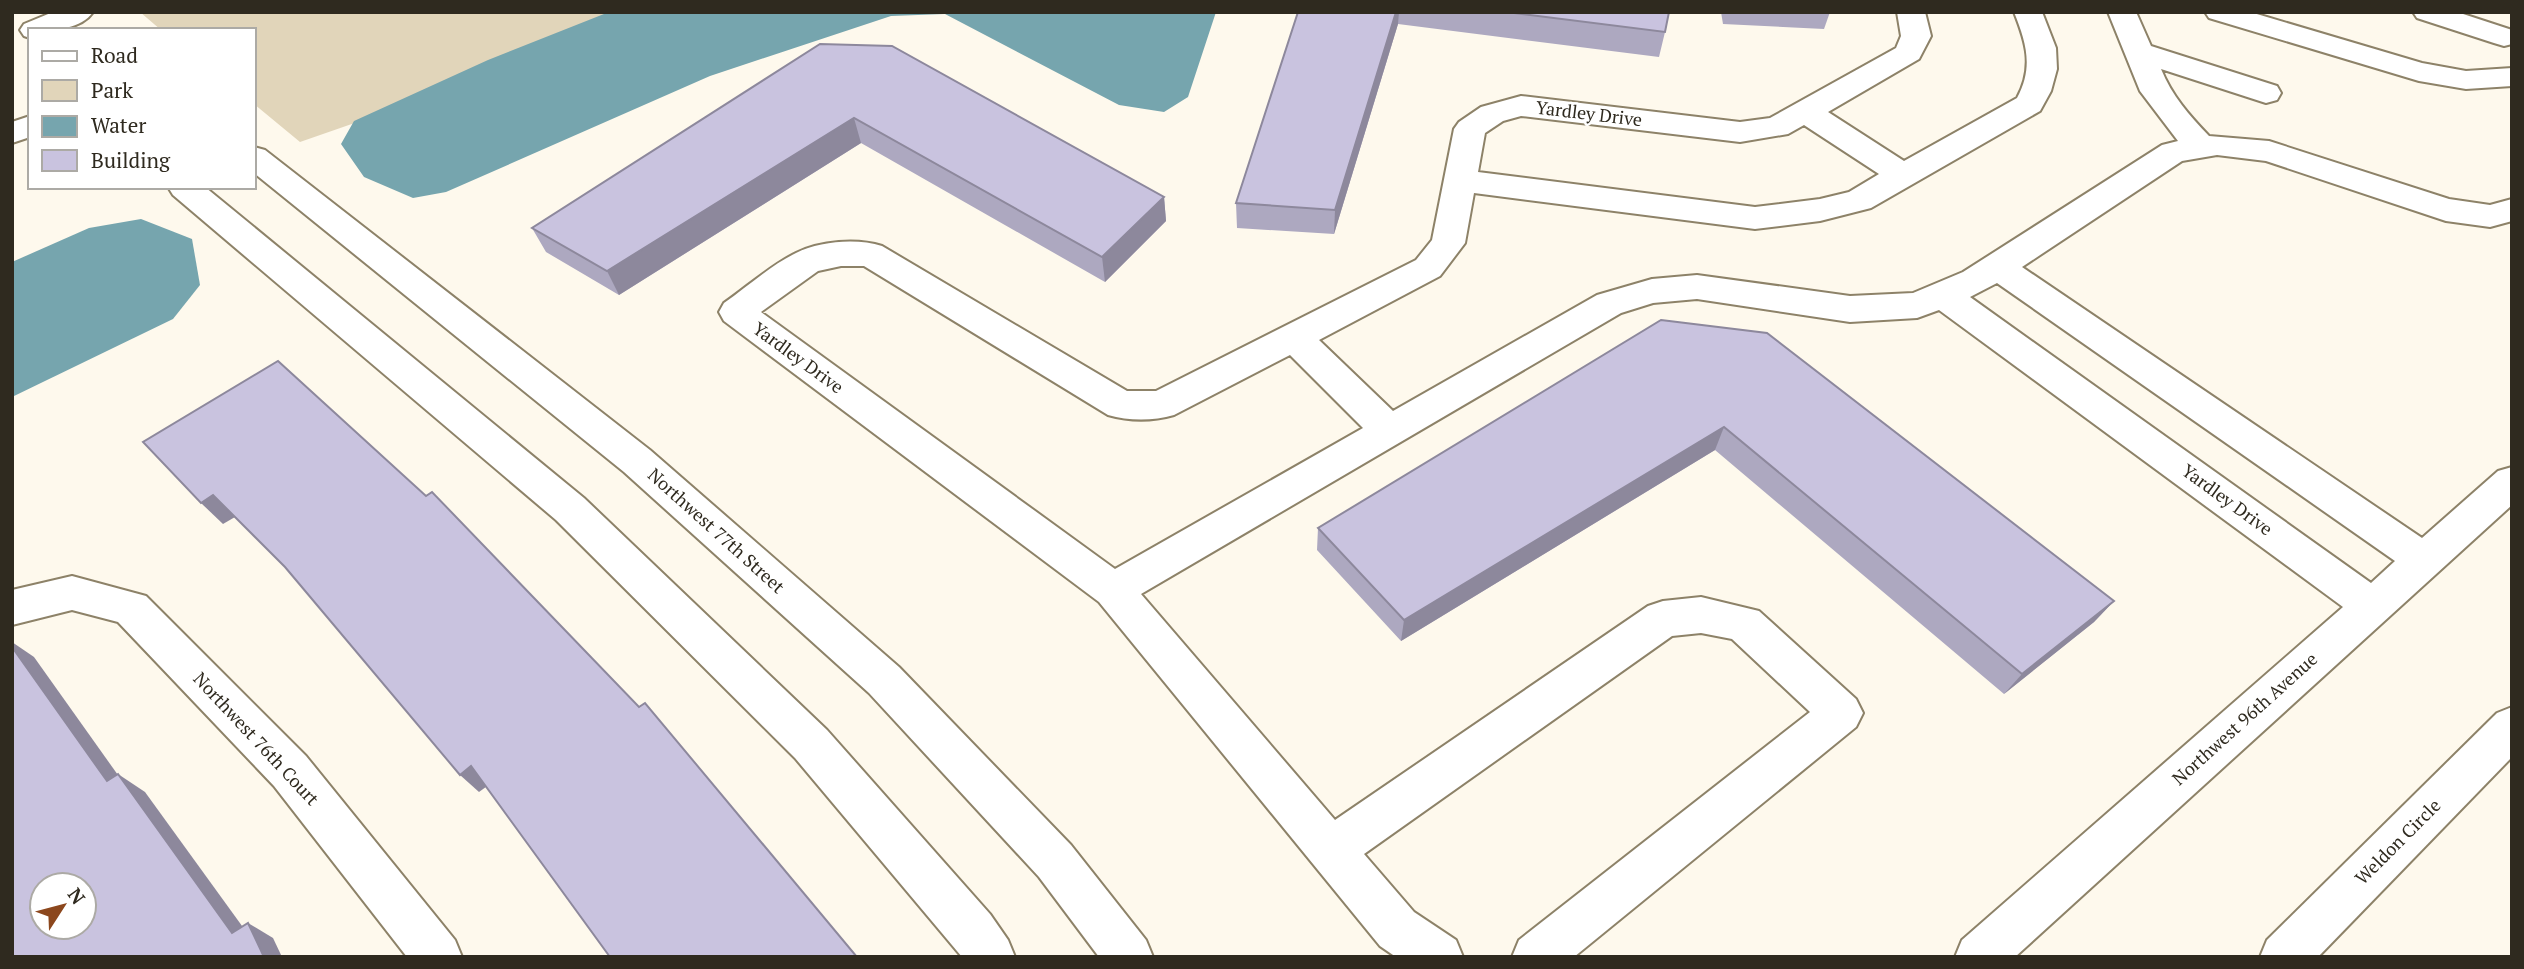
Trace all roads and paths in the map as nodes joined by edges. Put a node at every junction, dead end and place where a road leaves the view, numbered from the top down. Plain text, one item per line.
1 (79, 12) edge
2 (86, 12) edge
3 (1911, 12) edge
4 (2028, 12) edge
5 (2122, 12) edge
6 (2219, 12) edge
7 (2427, 12) edge
8 (38, 28) edge
9 (102, 28) edge
10 (2508, 31) edge
11 (2138, 52) junction
12 (2512, 74) edge
13 (2266, 93) dead end
14 (1805, 111) junction
15 (2203, 148) junction
16 (256, 159) edge
17 (1903, 175) junction
18 (1460, 180) junction
19 (186, 189) edge
20 (2512, 210) edge
21 (1998, 267) junction
22 (1942, 294) junction
23 (1294, 337) junction
24 (2137, 362) junction
25 (2082, 395) junction
26 (1390, 431) junction
27 (2512, 482) edge
28 (2424, 559) junction
29 (1113, 590) junction
30 (2372, 606) junction
31 (12, 608) edge
32 (2512, 727) edge
33 (1331, 850) junction
34 (438, 957) edge
35 (991, 957) edge
36 (1129, 957) edge
37 (1439, 957) edge
38 (1536, 957) edge
39 (1979, 957) edge
40 (2284, 957) edge

1 - 8 street
2 - 9 street
3 - 14 street, Yardley Drive
4 - 17 street
5 - 11 street
6 - 12 street
7 - 10 street
10 - 12 street
11 - 13 street
11 - 15 street
14 - 17 street
14 - 18 street, Yardley Drive
15 - 20 street
15 - 21 street
16 - 36 street, Northwest 77th Street
17 - 18 street
18 - 23 street, Yardley Drive
19 - 35 street
21 - 22 street
21 - 24 street
22 - 25 street, Yardley Drive
22 - 26 street
23 - 26 street
23 - 29 street, Yardley Drive
24 - 25 street
24 - 28 street
25 - 30 street, Yardley Drive
26 - 29 street
27 - 28 street, Northwest 96th Avenue
28 - 30 street, Northwest 96th Avenue
29 - 33 street
30 - 39 street, Northwest 96th Avenue
31 - 34 street, Northwest 76th Court
32 - 40 street, Weldon Circle
33 - 37 street
33 - 38 street

